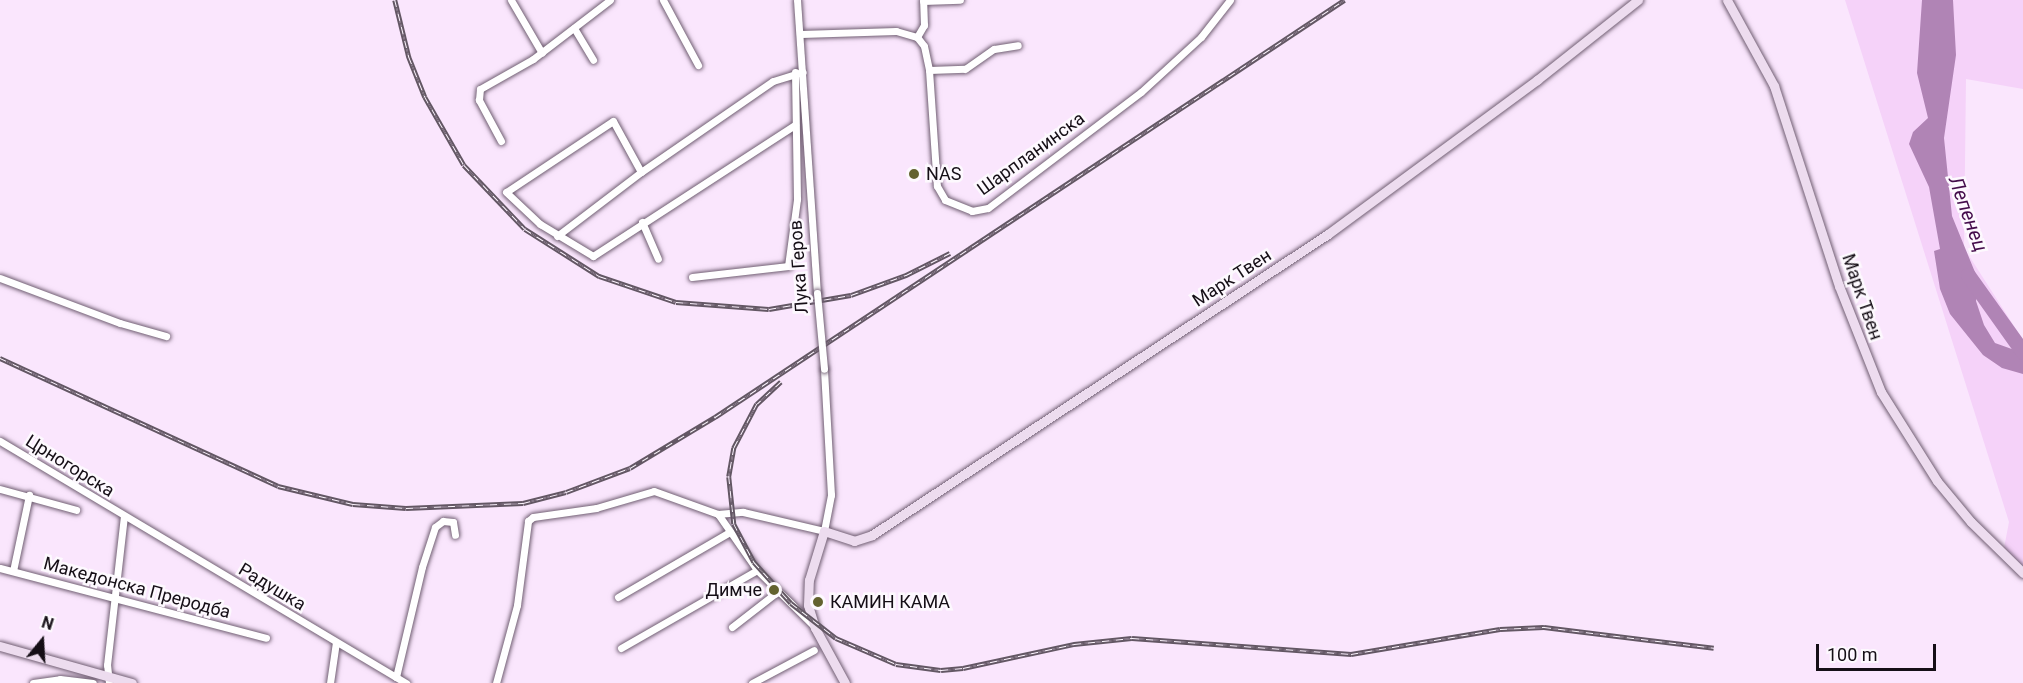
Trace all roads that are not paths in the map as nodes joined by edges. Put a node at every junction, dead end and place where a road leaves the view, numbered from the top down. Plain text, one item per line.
1 (511, 0) edge
2 (610, 0) edge
3 (663, 0) edge
4 (797, 0) edge
5 (960, 0) edge
6 (1230, 0) edge
7 (1638, 0) edge
8 (1727, 0) edge
9 (923, 1) edge
10 (574, 28) junction
11 (801, 34) junction
12 (917, 37) junction
13 (1018, 45) dead end
14 (542, 52) junction
15 (593, 60) dead end
16 (698, 65) dead end
17 (929, 70) junction
18 (799, 72) junction
19 (795, 125) junction
20 (501, 141) dead end
21 (641, 172) junction
22 (642, 222) junction
23 (557, 236) junction
24 (658, 259) dead end
25 (692, 277) dead end
26 (0, 278) edge
27 (166, 336) dead end
28 (0, 441) edge
29 (0, 489) edge
30 (29, 495) junction
31 (76, 510) dead end
32 (718, 514) junction
33 (124, 516) junction
34 (824, 531) junction
35 (728, 533) junction
36 (454, 535) dead end
37 (0, 567) edge
38 (757, 570) junction
39 (13, 571) junction
40 (2023, 573) edge
41 (777, 592) junction
42 (114, 596) junction
43 (618, 597) dead end
44 (732, 627) dead end
45 (816, 628) junction
46 (266, 638) dead end
47 (336, 642) junction
48 (0, 646) edge
49 (621, 648) dead end
50 (814, 650) dead end
51 (396, 677) junction
52 (108, 679) edge
53 (33, 683) edge
54 (93, 683) edge
55 (132, 683) edge
56 (330, 683) edge
57 (406, 683) edge
58 (496, 683) edge
59 (752, 683) edge
60 (845, 683) edge

1 - 14 street
2 - 10 street
3 - 16 street
4 - 11 street, Лука Геров
5 - 9 street
6 - 17 street, Шарпланинска
7 - 34 street, Марк Твен
8 - 40 street, Марк Твен
9 - 12 street
10 - 14 street
10 - 15 street
11 - 12 street
11 - 18 street, Лука Геров
12 - 17 street, Шарпланинска
13 - 17 street
14 - 20 street
18 - 19 street
18 - 21 street
18 - 34 street, Лука Геров, bridge
19 - 22 street
19 - 25 street
21 - 23 street
21 - 23 street
22 - 23 street
22 - 24 street
26 - 27 street
28 - 33 street, Црногорска
29 - 30 street
30 - 31 street
30 - 39 street
32 - 34 street
32 - 35 street
32 - 58 street
33 - 42 street
33 - 47 street, Радушка
34 - 45 street, Лука Геров
35 - 38 street
35 - 43 street
36 - 51 street
37 - 39 street, Македонска Преродба
38 - 41 street
38 - 49 street
39 - 42 street, Македонска Преродба
41 - 44 street
41 - 45 street
42 - 46 street, Македонска Преродба
42 - 52 street
45 - 60 street, Лука Геров
47 - 51 street, Радушка
47 - 56 street
48 - 52 street
50 - 59 street
51 - 57 street, Радушка
52 - 55 street
53 - 54 street

